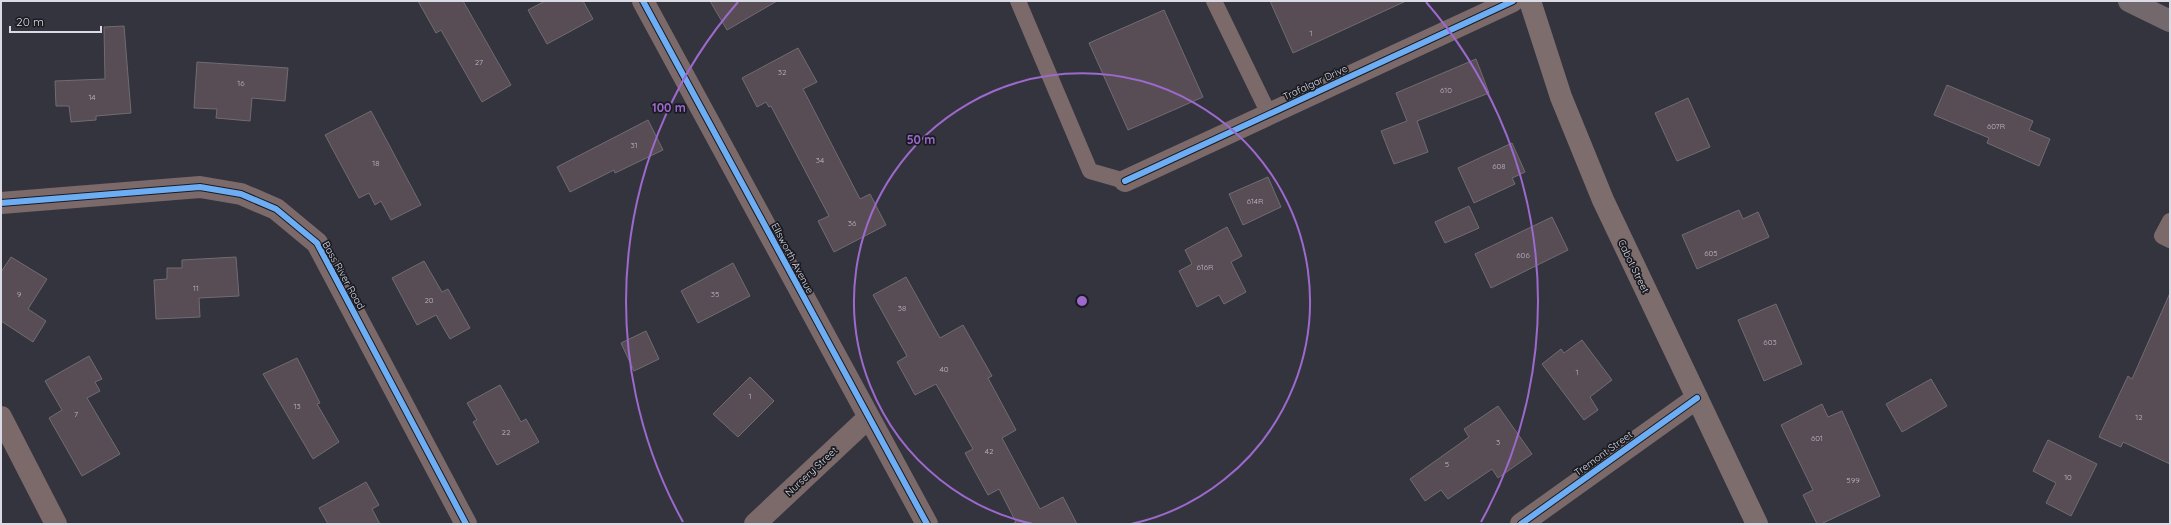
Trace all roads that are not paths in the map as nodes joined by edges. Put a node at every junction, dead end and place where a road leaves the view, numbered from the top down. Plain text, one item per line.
1 (643, 1) edge
2 (1018, 1) edge
3 (1214, 1) edge
4 (1513, 1) edge
5 (1530, 1) edge
6 (2129, 1) edge
7 (2170, 21) edge
8 (1269, 114) junction
9 (1125, 181) joint
10 (1, 203) edge
11 (2170, 221) edge
12 (2170, 240) edge
13 (1697, 398) junction
14 (1, 417) edge
15 (868, 418) junction
16 (56, 524) edge
17 (466, 524) edge
18 (755, 524) edge
19 (927, 524) edge
20 (1521, 524) edge
21 (1757, 524) edge

1 - 15 street, Ellsworth Avenue
2 - 9 lane
3 - 8 lane
4 - 8 street, Trafalgar Drive
5 - 13 main road, Cabot Street
6 - 7 highway
8 - 9 street, Trafalgar Drive
10 - 17 street, Bass River Road
11 - 12 lane
13 - 20 street, Tremont Street
13 - 21 main road, Cabot Street
14 - 16 street
15 - 18 street, Nursery Street
15 - 19 street, Ellsworth Avenue

